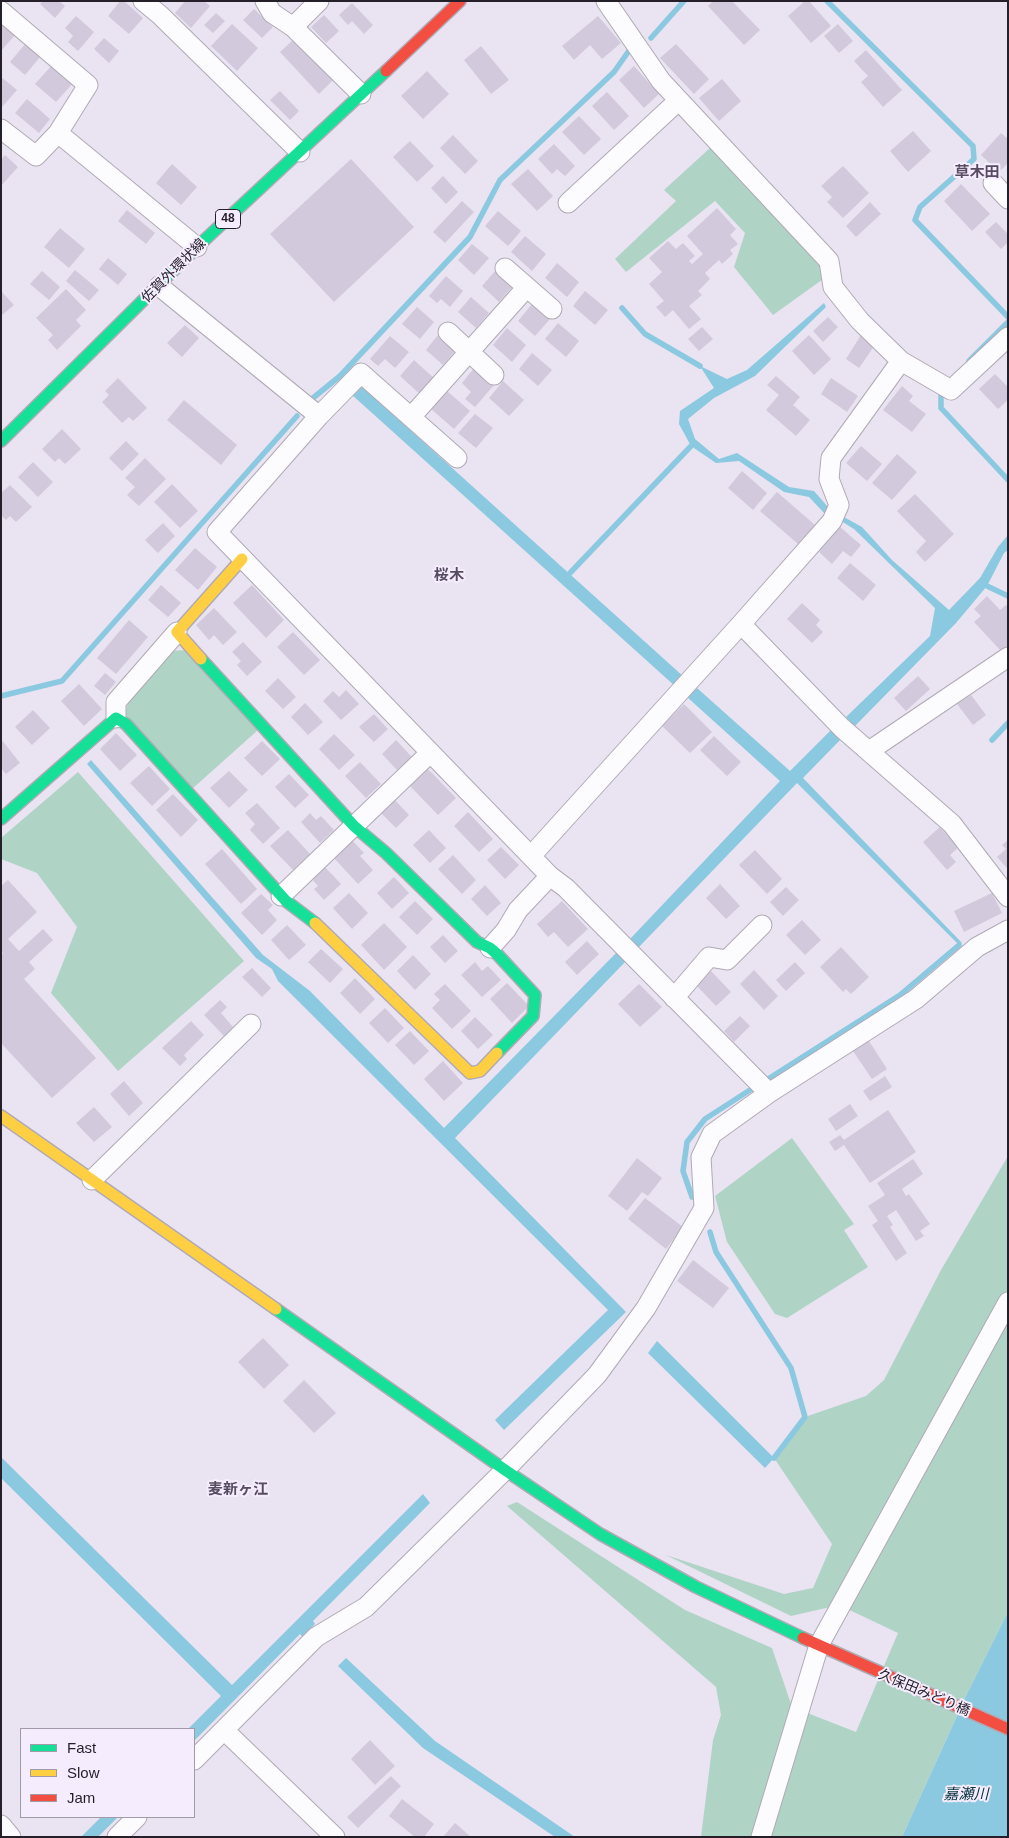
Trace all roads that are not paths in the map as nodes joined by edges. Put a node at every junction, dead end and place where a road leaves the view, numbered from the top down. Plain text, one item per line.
1 (143, 1) edge
2 (266, 1) edge
3 (319, 1) edge
4 (460, 1) edge
5 (606, 1) edge
6 (165, 8) edge
7 (1, 11) edge
8 (293, 27) junction
9 (361, 94) junction
10 (678, 101) junction
11 (1, 129) edge
12 (58, 133) junction
13 (300, 152) junction
14 (993, 182) dead end
15 (1008, 199) edge
16 (568, 203) dead end
17 (197, 247) junction
18 (505, 268) dead end
19 (159, 286) junction
20 (527, 287) junction
21 (552, 310) dead end
22 (448, 332) dead end
23 (1005, 348) edge
24 (469, 352) junction
25 (901, 361) junction
26 (494, 375) dead end
27 (319, 416) junction
28 (411, 417) junction
29 (1, 441) edge
30 (457, 458) dead end
31 (242, 559) junction
32 (742, 624) junction
33 (177, 632) junction
34 (1008, 657) edge
35 (116, 718) junction
36 (869, 751) junction
37 (430, 753) junction
38 (1, 819) edge
39 (354, 826) junction
40 (530, 856) junction
41 (550, 876) junction
42 (281, 896) junction
43 (1008, 897) edge
44 (762, 925) dead end
45 (1008, 930) edge
46 (490, 948) junction
47 (674, 998) junction
48 (251, 1024) dead end
49 (769, 1093) junction
50 (1, 1116) edge
51 (92, 1180) junction
52 (1008, 1302) edge
53 (505, 1470) junction
54 (819, 1645) junction
55 (1008, 1729) edge
56 (224, 1730) junction
57 (195, 1759) edge
58 (770, 1806) junction
59 (136, 1818) edge
60 (1, 1825) edge
61 (11, 1837) edge
62 (117, 1837) edge
63 (335, 1837) edge
64 (750, 1837) edge
65 (761, 1837) edge

1 - 6 street
2 - 8 street
3 - 8 street
4 - 9 street, 佐賀外環状線 / 48
5 - 10 street
6 - 13 street
7 - 12 street
8 - 9 street
9 - 13 street, 佐賀外環状線 / 48
10 - 16 street
10 - 25 street
11 - 12 street
12 - 17 street
13 - 17 street, 佐賀外環状線 / 48
14 - 15 street
17 - 19 street, 佐賀外環状線 / 48
18 - 20 street
19 - 27 street
19 - 29 street, 佐賀外環状線 / 48
20 - 21 street
20 - 24 street
22 - 24 street
23 - 25 street
24 - 26 street
24 - 28 street
25 - 32 street
27 - 28 street
27 - 31 street
28 - 30 street
31 - 33 street
31 - 37 street
32 - 36 street
32 - 40 street
33 - 35 street
33 - 39 street
34 - 36 street
35 - 38 street
35 - 42 street
36 - 43 street
37 - 39 street
37 - 40 street
39 - 42 street
39 - 46 street
40 - 41 street
41 - 46 street
41 - 47 street
42 - 46 street
44 - 47 street
45 - 49 street
47 - 49 street
48 - 51 street
49 - 53 street
50 - 51 street, 久保田みどり橋
51 - 53 street, 久保田みどり橋
52 - 54 street
53 - 54 street, 久保田みどり橋
53 - 56 street
54 - 55 street, 久保田みどり橋
54 - 58 street
56 - 57 street
56 - 63 street
58 - 64 street
58 - 65 street
59 - 62 street
60 - 61 street

